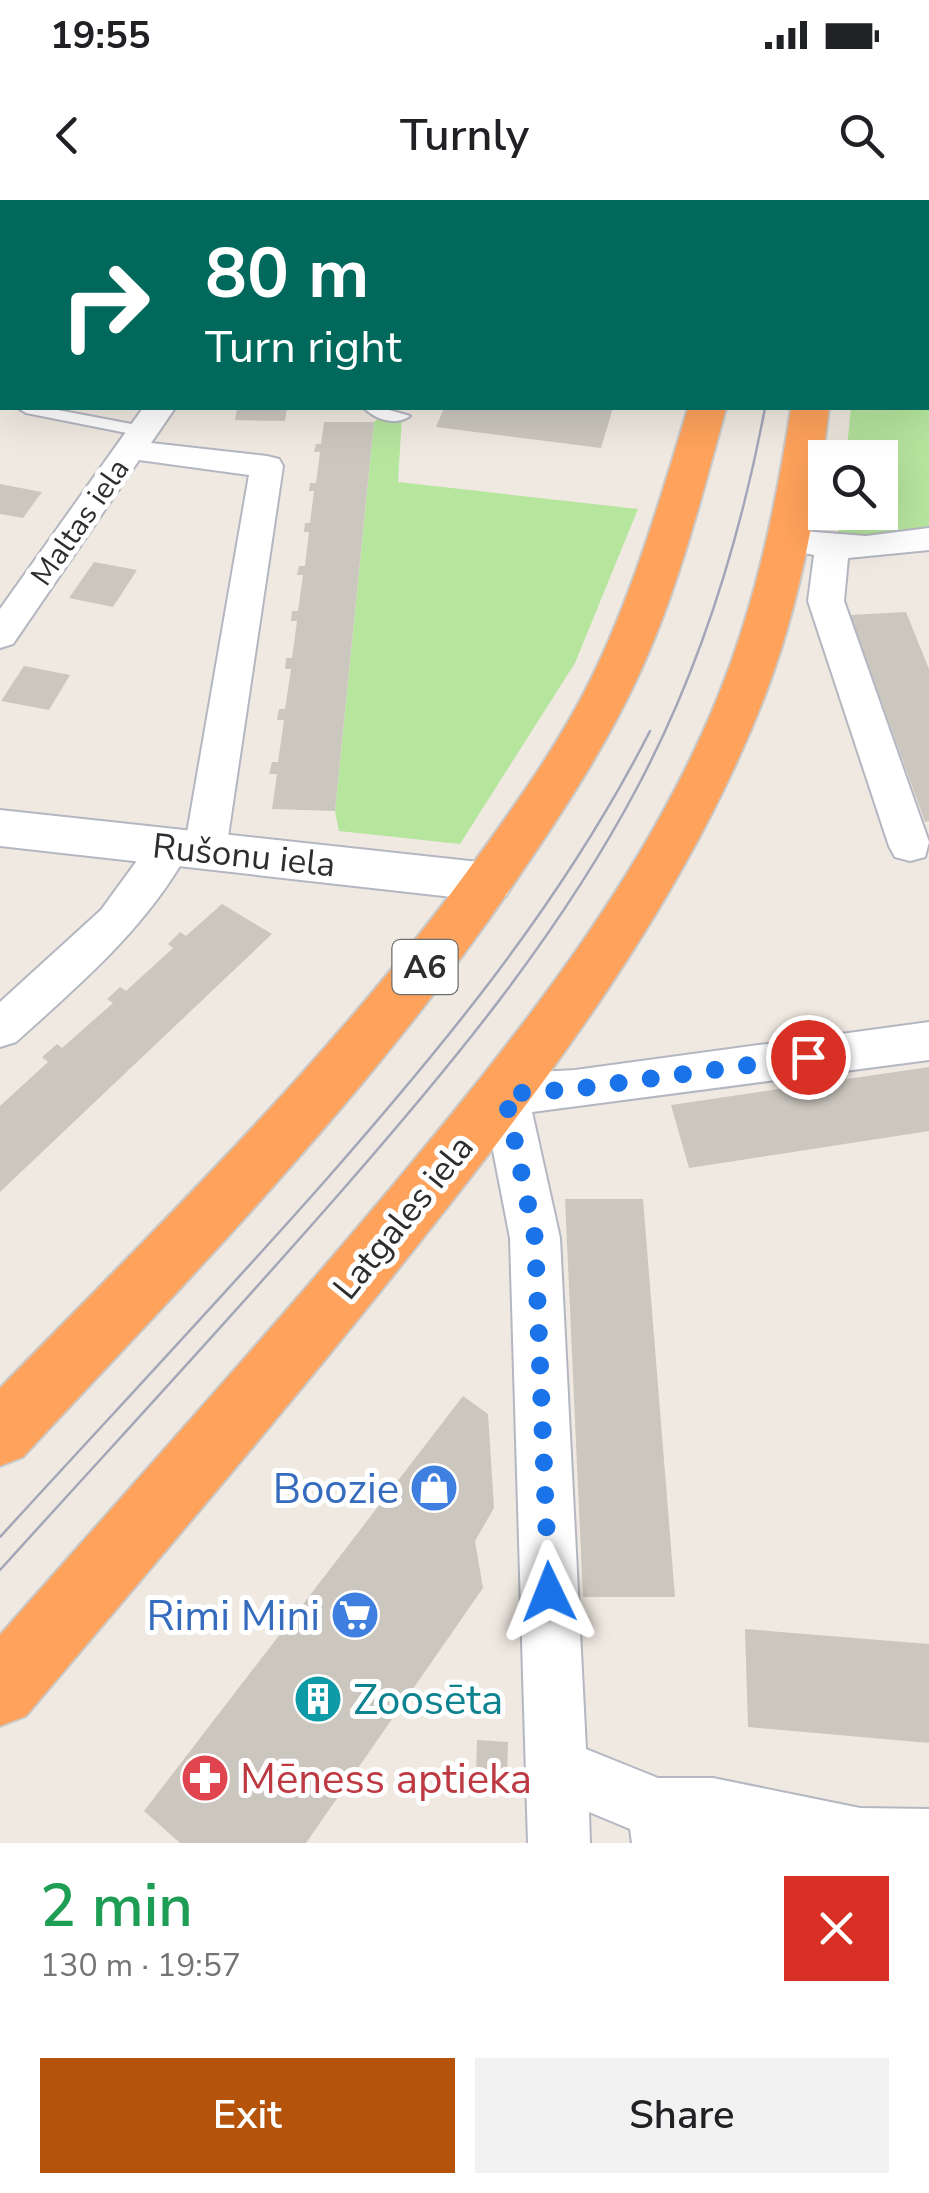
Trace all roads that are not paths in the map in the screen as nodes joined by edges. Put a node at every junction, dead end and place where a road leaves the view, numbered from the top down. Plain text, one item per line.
1 (37, 410) edge
2 (375, 410) edge
3 (705, 410) edge
4 (810, 410) edge
5 (402, 416) dead end
6 (144, 429) edge
7 (929, 539) edge
8 (811, 544) junction
9 (0, 636) edge
10 (0, 828) edge
11 (910, 846) dead end
12 (187, 848) junction
13 (488, 882) junction
14 (0, 1030) edge
15 (929, 1041) edge
16 (505, 1094) junction
17 (0, 1434) edge
18 (0, 1690) edge
19 (556, 1768) junction
20 (660, 1826) edge
21 (929, 1840) edge
22 (559, 1843) edge

1 - 6 lane
2 - 5 lane
3 - 13 highway, A6
4 - 8 highway, Latgales iela
6 - 9 street, Maltas iela
6 - 12 street
7 - 8 street
8 - 11 street
8 - 16 highway, Latgales iela
10 - 12 street, Rušonu iela
12 - 13 street, Rušonu iela
12 - 14 street
13 - 17 highway, A6
15 - 16 street
16 - 18 highway, Latgales iela
16 - 19 street
19 - 20 street
19 - 22 street
20 - 21 street

